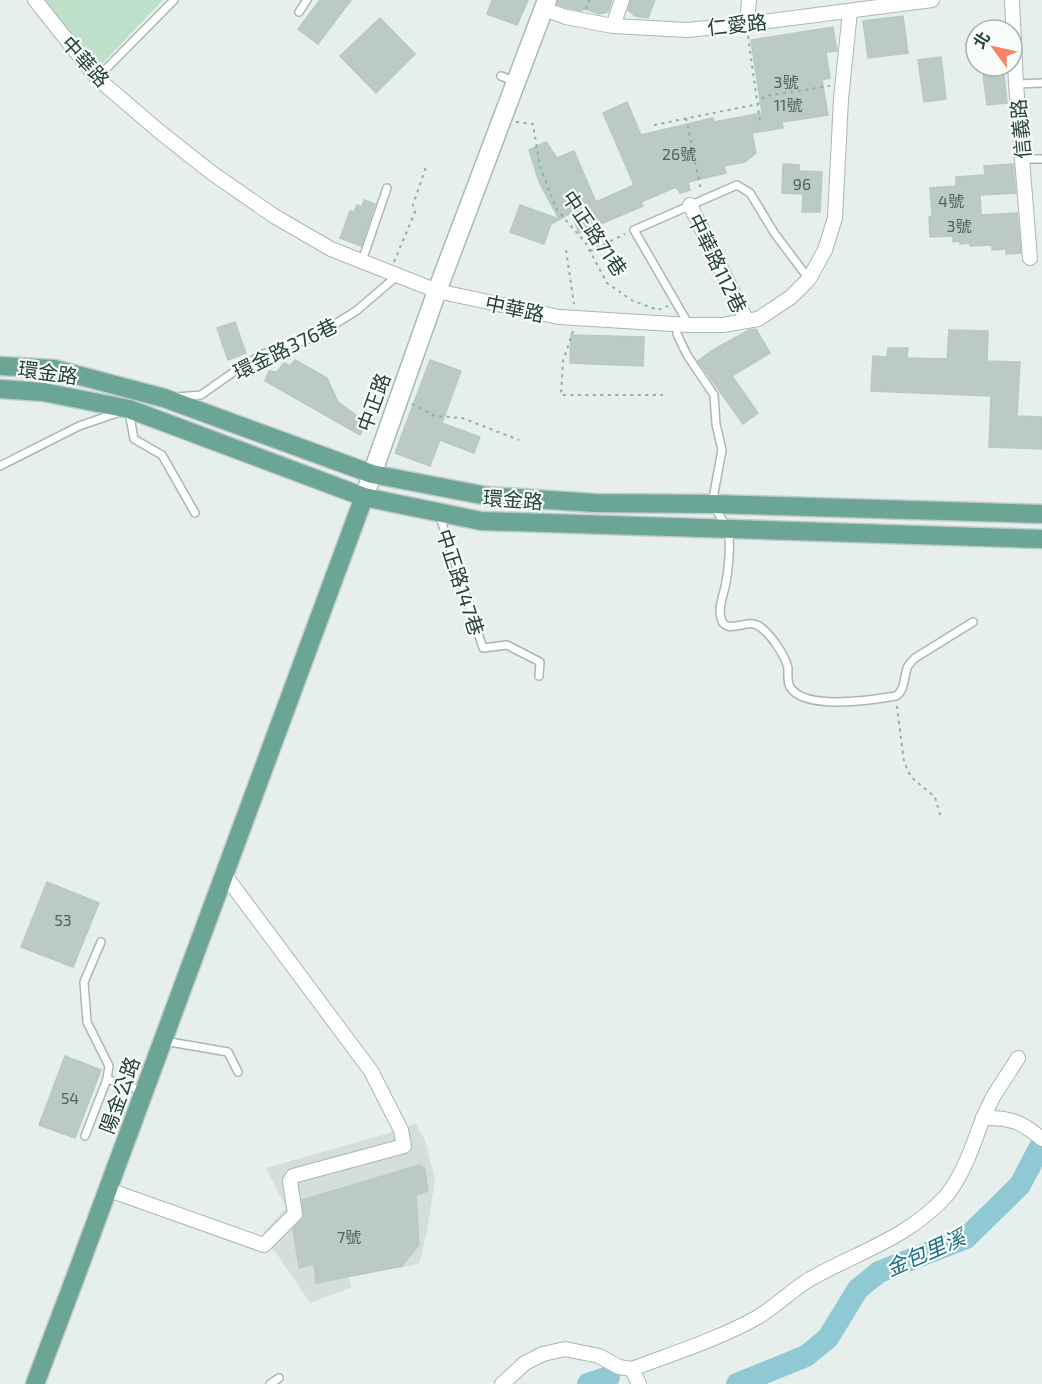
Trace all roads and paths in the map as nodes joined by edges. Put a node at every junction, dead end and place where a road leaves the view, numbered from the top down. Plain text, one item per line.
1 (35, 0) edge
2 (174, 0) edge
3 (307, 0) edge
4 (622, 0) edge
5 (749, 0) edge
6 (932, 0) edge
7 (1012, 0) edge
8 (545, 4) edge
9 (850, 11) junction
10 (299, 12) dead end
11 (747, 24) junction
12 (613, 26) junction
13 (98, 78) junction
14 (1042, 83) edge
15 (1016, 84) junction
16 (842, 85) junction
17 (758, 104) junction
18 (687, 118) junction
19 (501, 119) junction
20 (760, 122) dead end
21 (654, 125) dead end
22 (1022, 159) junction
23 (1042, 159) edge
24 (428, 164) dead end
25 (387, 188) dead end
26 (697, 203) junction
27 (634, 230) junction
28 (566, 250) dead end
29 (590, 251) junction
30 (1030, 258) dead end
31 (362, 261) junction
32 (393, 274) junction
33 (809, 279) junction
34 (437, 291) junction
35 (676, 302) junction
36 (575, 318) junction
37 (747, 321) junction
38 (683, 325) junction
39 (0, 366) edge
40 (0, 389) edge
41 (663, 395) dead end
42 (399, 397) junction
43 (164, 398) junction
44 (146, 403) dead end
45 (133, 407) junction
46 (519, 440) dead end
47 (0, 466) edge
48 (372, 474) junction
49 (364, 496) junction
50 (712, 504) junction
51 (438, 512) junction
52 (195, 513) dead end
53 (1042, 514) edge
54 (728, 529) junction
55 (1042, 539) edge
56 (973, 622) dead end
57 (539, 676) dead end
58 (896, 696) junction
59 (940, 818) dead end
60 (244, 820) joint
61 (224, 874) junction
62 (101, 942) dead end
63 (163, 1041) junction
64 (1018, 1058) dead end
65 (238, 1072) dead end
66 (107, 1079) junction
67 (144, 1092) junction
68 (983, 1118) junction
69 (85, 1136) dead end
70 (1039, 1137) edge
71 (109, 1190) junction
72 (632, 1369) junction
73 (279, 1378) dead end
74 (35, 1384) edge
75 (270, 1384) edge
76 (502, 1384) edge
77 (639, 1384) edge

1 - 13 street, 中華路
2 - 13 lane
3 - 10 lane
4 - 12 street
5 - 11 street
6 - 9 street, 仁愛路
7 - 15 street, 信義路
8 - 12 street, 仁愛路
8 - 19 street, 中正路
9 - 11 street, 仁愛路
9 - 16 street, 中華路
11 - 12 street, 仁愛路
11 - 17 path
13 - 31 street, 中華路
14 - 15 lane
15 - 22 street, 信義路
16 - 17 path
16 - 33 street, 中華路
17 - 18 path
17 - 20 path
18 - 21 path
18 - 26 path
19 - 29 path, 中正路71巷
19 - 34 street, 中正路
22 - 23 lane
22 - 30 street, 信義路
24 - 32 path
25 - 31 lane
26 - 27 lane
26 - 33 lane
26 - 37 street, 中華路112巷
27 - 29 path
27 - 35 lane
28 - 36 path
29 - 35 path, 中正路71巷
31 - 32 street, 中華路
32 - 34 street, 中華路
32 - 43 lane, 環金路376巷
33 - 37 street, 中華路
34 - 36 street, 中華路
34 - 42 street, 中正路
35 - 38 lane
36 - 38 street, 中華路
36 - 41 path
37 - 38 street, 中華路
38 - 50 lane
39 - 43 main road, 環金路
40 - 45 main road, 環金路
42 - 46 path
42 - 48 street, 中正路
43 - 44 lane, 環金路376巷
43 - 48 main road, 環金路
45 - 47 lane
45 - 49 main road, 環金路
45 - 52 lane
48 - 49 street, 中正路
48 - 50 main road, 環金路
49 - 51 main road, 環金路
49 - 60 main road, 中正路
50 - 53 main road, 環金路
50 - 54 lane
51 - 54 main road, 環金路
51 - 57 lane, 中正路147巷
54 - 55 main road, 環金路
54 - 58 lane
56 - 58 lane
58 - 59 path
60 - 61 main road, 陽金公路
61 - 63 main road, 陽金公路
61 - 71 street
62 - 66 lane
63 - 65 lane
63 - 67 main road, 陽金公路
64 - 68 street
66 - 67 lane
66 - 69 lane
67 - 71 main road, 陽金公路
68 - 70 street
68 - 72 street
71 - 74 main road, 陽金公路
72 - 76 street
72 - 77 street
73 - 75 lane

